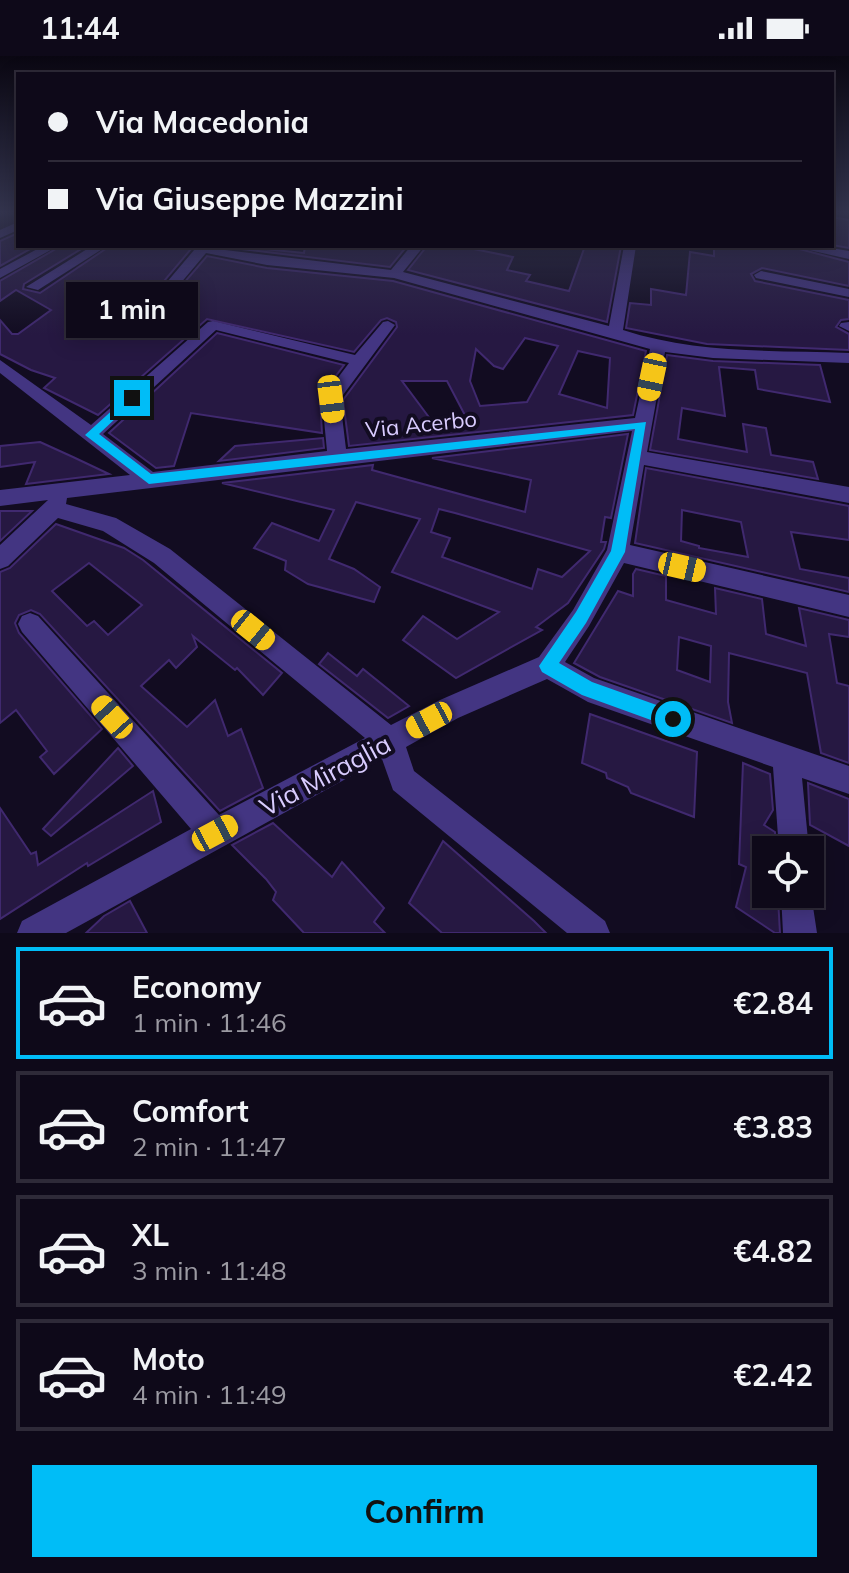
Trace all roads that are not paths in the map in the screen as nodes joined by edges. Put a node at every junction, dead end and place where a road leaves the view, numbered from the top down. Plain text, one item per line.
1 (39, 253) edge
2 (90, 253) edge
3 (195, 253) edge
4 (228, 253) edge
5 (355, 253) dead end
6 (412, 253) edge
7 (629, 253) edge
8 (345, 268) junction
9 (0, 274) edge
10 (394, 274) junction
11 (761, 275) dead end
12 (33, 287) dead end
13 (849, 293) edge
14 (82, 305) dead end
15 (388, 325) dead end
16 (615, 332) junction
17 (658, 346) junction
18 (849, 358) edge
19 (359, 361) junction
20 (0, 365) edge
21 (642, 424) junction
22 (91, 435) junction
23 (337, 457) junction
24 (637, 457) junction
25 (149, 479) junction
26 (849, 495) edge
27 (0, 498) edge
28 (58, 500) junction
29 (618, 552) junction
30 (0, 559) edge
31 (849, 606) edge
32 (30, 624) dead end
33 (548, 666) junction
34 (390, 741) junction
35 (786, 759) junction
36 (849, 780) edge
37 (215, 833) junction
38 (793, 836) edge
39 (798, 908) edge
40 (34, 933) edge
41 (593, 933) edge
42 (800, 933) edge

1 - 9 street
2 - 12 street
3 - 14 street
4 - 8 street
5 - 8 street
6 - 10 street
7 - 16 street
8 - 10 street
10 - 16 street
11 - 13 street
15 - 19 street
16 - 17 street
17 - 18 street
17 - 21 street
19 - 22 street
19 - 23 street
20 - 22 street
21 - 23 street, Via Acerbo
21 - 24 street
22 - 25 street
23 - 25 street, Via Acerbo
24 - 26 street
24 - 29 street
25 - 28 street, Via Acerbo
27 - 28 street, Via Acerbo
28 - 30 street
28 - 34 street
29 - 31 street
29 - 33 street
32 - 37 street
33 - 34 street, Via Miraglia
33 - 35 street
34 - 37 street, Via Miraglia
34 - 41 street
35 - 36 street
35 - 38 street
37 - 40 street, Via Miraglia
39 - 42 street

